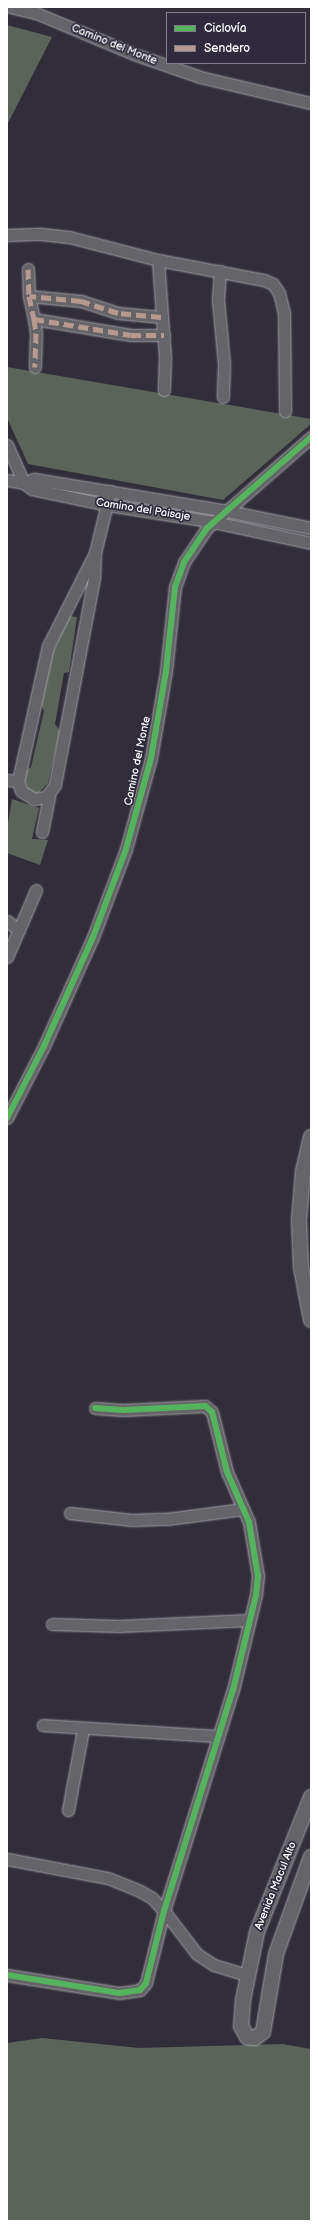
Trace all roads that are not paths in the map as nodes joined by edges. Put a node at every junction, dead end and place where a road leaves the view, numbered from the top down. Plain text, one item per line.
1 (10, 7) edge
2 (311, 103) edge
3 (7, 235) edge
4 (158, 260) junction
5 (28, 269) dead end
6 (220, 271) junction
7 (29, 296) junction
8 (161, 317) junction
9 (34, 319) junction
10 (164, 335) junction
11 (35, 366) dead end
12 (164, 390) dead end
13 (223, 397) dead end
14 (285, 411) dead end
15 (311, 437) edge
16 (7, 445) edge
17 (7, 480) edge
18 (24, 483) junction
19 (110, 491) junction
20 (108, 506) junction
21 (228, 511) junction
22 (214, 522) junction
23 (311, 528) edge
24 (311, 543) edge
25 (95, 553) junction
26 (12, 780) edge
27 (48, 794) junction
28 (42, 832) dead end
29 (36, 890) dead end
30 (7, 920) edge
31 (19, 930) junction
32 (7, 957) edge
33 (7, 1118) edge
34 (311, 1137) edge
35 (311, 1320) edge
36 (95, 1408) dead end
37 (243, 1509) junction
38 (70, 1513) dead end
39 (249, 1620) junction
40 (52, 1624) dead end
41 (43, 1725) dead end
42 (83, 1729) junction
43 (220, 1736) junction
44 (310, 1802) edge
45 (68, 1810) dead end
46 (311, 1857) edge
47 (286, 1858) junction
48 (7, 1859) edge
49 (306, 1871) junction
50 (164, 1911) junction
51 (7, 1975) edge
52 (247, 1975) junction

1 - 2 street, Camino del Monte
3 - 4 street
4 - 6 street
4 - 8 street
5 - 7 street
6 - 13 street
6 - 14 street
7 - 8 street
7 - 9 street
8 - 10 street
9 - 10 street
9 - 11 street
10 - 12 street
15 - 21 street, Camino del Monte
16 - 18 street
17 - 18 street, Camino del Paisaje
18 - 19 street, Camino del Paisaje
18 - 20 street, Camino del Paisaje
19 - 20 street
19 - 21 street, Camino del Paisaje
20 - 22 street, Camino del Paisaje
20 - 25 street
21 - 22 street, Camino del Monte
21 - 23 street, Camino del Paisaje
22 - 24 street, Camino del Paisaje
22 - 33 street, Camino del Monte
25 - 26 street
25 - 27 street
26 - 27 street
27 - 28 street
29 - 31 street
30 - 31 street
31 - 32 street
34 - 35 street
36 - 37 street
37 - 38 street
37 - 39 street
39 - 40 street
39 - 43 street
41 - 42 street
42 - 43 street
42 - 45 street
43 - 50 street
44 - 47 street, Avenida Macul Alto
46 - 49 street, Avenida Macul Alto
47 - 49 street
47 - 52 street, Avenida Macul Alto
48 - 50 street
49 - 52 street, Avenida Macul Alto
50 - 51 street
50 - 52 street

